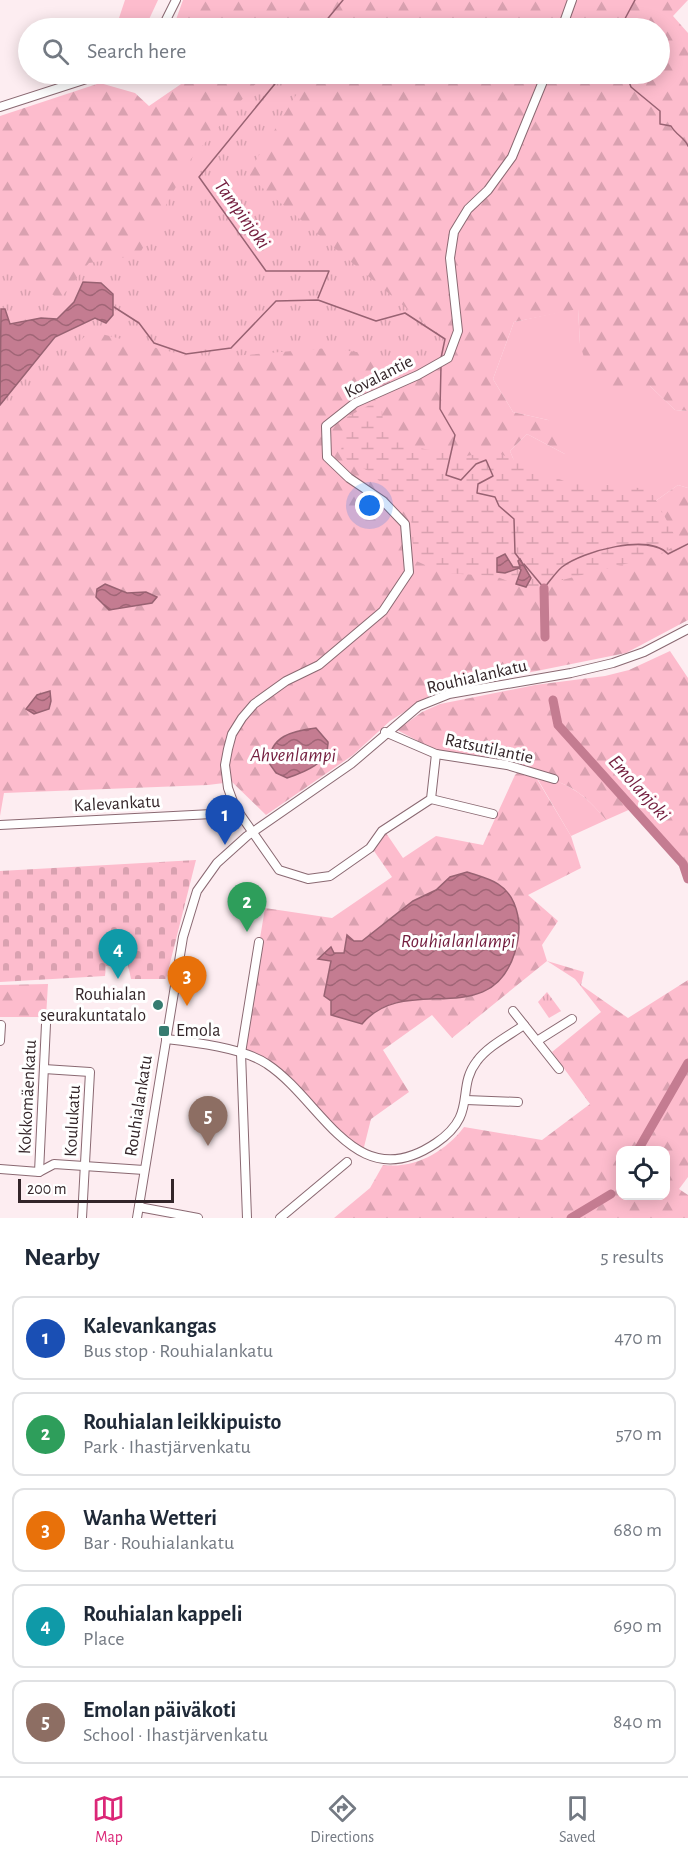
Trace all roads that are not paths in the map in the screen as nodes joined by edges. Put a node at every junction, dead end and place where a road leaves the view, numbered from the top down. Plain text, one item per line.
1 (176, 0) edge
2 (572, 0) edge
3 (167, 18) edge
4 (566, 18) edge
5 (71, 84) edge
6 (542, 84) edge
7 (0, 107) edge
8 (688, 629) edge
9 (385, 732) junction
10 (436, 754) junction
11 (554, 779) dead end
12 (431, 799) junction
13 (235, 807) junction
14 (493, 814) dead end
15 (0, 825) edge
16 (252, 832) junction
17 (259, 942) dead end
18 (513, 1011) dead end
19 (572, 1019) dead end
20 (46, 1024) dead end
21 (1, 1025) edge
22 (524, 1025) junction
23 (166, 1039) junction
24 (0, 1041) edge
25 (537, 1041) junction
26 (241, 1053) junction
27 (44, 1069) junction
28 (559, 1069) dead end
29 (466, 1100) junction
30 (518, 1102) dead end
31 (347, 1162) dead end
32 (85, 1165) junction
33 (0, 1169) edge
34 (144, 1170) junction
35 (39, 1172) junction
36 (139, 1207) junction
37 (82, 1218) edge
38 (137, 1218) edge
39 (198, 1218) edge
40 (247, 1218) edge
41 (280, 1218) edge

1 - 3 street
2 - 4 street
5 - 7 street
6 - 13 street, Kovalantie
8 - 9 street, Rouhialankatu
9 - 10 street, Ratsutilantie
9 - 16 street, Rouhialankatu
10 - 11 street, Ratsutilantie
10 - 12 street
12 - 14 street
12 - 16 street, Kovalantie
13 - 15 street, Kalevankatu
13 - 16 street, Kovalantie
16 - 23 street, Rouhialankatu
17 - 26 street
18 - 22 street
19 - 25 street
20 - 27 street, Kokkomäenkatu
21 - 24 street
22 - 25 street
22 - 29 street
23 - 26 street
23 - 34 street, Rouhialankatu
25 - 28 street
26 - 29 street
26 - 40 street
27 - 32 street, Koulukatu
27 - 35 street, Kokkomäenkatu
29 - 30 street
31 - 41 street
32 - 34 street
32 - 35 street
32 - 37 street, Koulukatu
33 - 35 street
34 - 36 street, Rouhialankatu
36 - 38 street, Rouhialankatu
36 - 39 street

